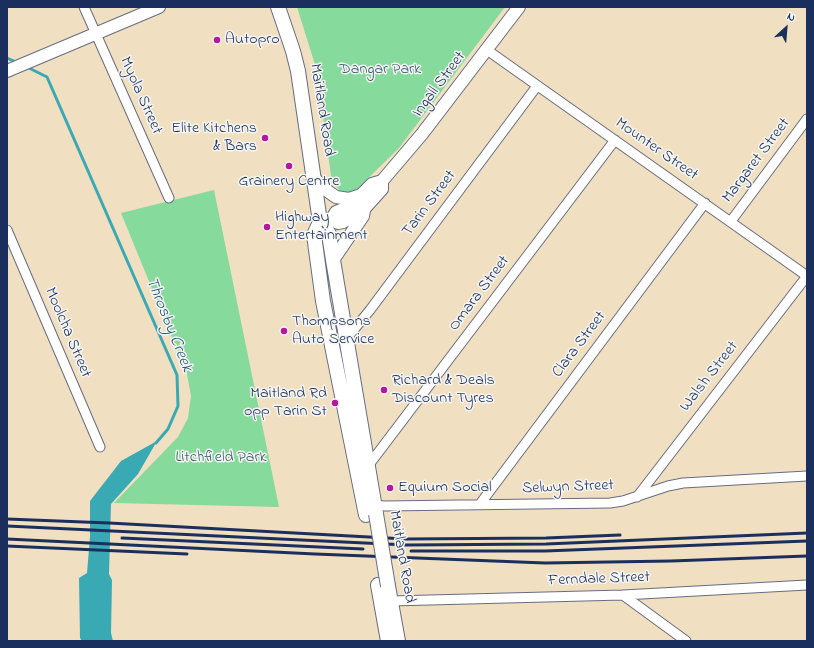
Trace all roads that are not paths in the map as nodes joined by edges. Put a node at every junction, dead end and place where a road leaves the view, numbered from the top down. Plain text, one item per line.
1 (84, 7) edge
2 (159, 7) edge
3 (278, 7) edge
4 (519, 7) edge
5 (96, 34) junction
6 (487, 50) junction
7 (7, 71) edge
8 (537, 86) junction
9 (807, 119) edge
10 (615, 140) junction
11 (313, 176) junction
12 (382, 181) junction
13 (362, 194) junction
14 (169, 198) dead end
15 (705, 203) junction
16 (364, 209) junction
17 (325, 221) junction
18 (731, 221) junction
19 (7, 230) edge
20 (333, 260) junction
21 (807, 276) edge
22 (346, 339) junction
23 (100, 447) dead end
24 (368, 466) junction
25 (807, 476) edge
26 (637, 497) junction
27 (480, 504) junction
28 (372, 511) junction
29 (807, 585) edge
30 (383, 586) junction
31 (623, 595) junction
32 (391, 601) junction
33 (396, 640) edge
34 (686, 641) edge

1 - 5 street, Myola Street
2 - 5 main road
3 - 11 main road, Maitland Road
4 - 6 main road, Ingall Street
5 - 7 main road
5 - 14 street, Myola Street
6 - 8 street, Mounter Street
6 - 12 main road, Ingall Street
8 - 10 street, Mounter Street
8 - 22 street, Tarin Street
9 - 18 street, Margaret Street
10 - 15 street, Mounter Street
10 - 24 street, Omara Street
11 - 13 main road, Ingall Street
11 - 17 main road, Maitland Road
12 - 13 main road, Ingall Street
12 - 16 main road, Ingall Street
13 - 17 main road, Ingall Street
15 - 18 street, Mounter Street
15 - 27 street, Clara Street
16 - 17 main road, Ingall Street
16 - 20 main road, Ingall Street
17 - 20 main road, Maitland Road
17 - 28 main road, Maitland Road
18 - 21 street, Mounter Street
19 - 23 street, Moolcha Street
20 - 22 main road, Maitland Road
21 - 26 street, Walsh Street
22 - 24 main road, Maitland Road
24 - 28 main road, Maitland Road
25 - 26 street, Selwyn Street
26 - 27 street, Selwyn Street
27 - 28 street, Selwyn Street
28 - 30 main road, Maitland Road
29 - 31 street, Ferndale Street
30 - 32 main road, Maitland Road
30 - 33 main road, Maitland Road
31 - 32 street, Ferndale Street
31 - 34 street
32 - 33 main road, Maitland Road

